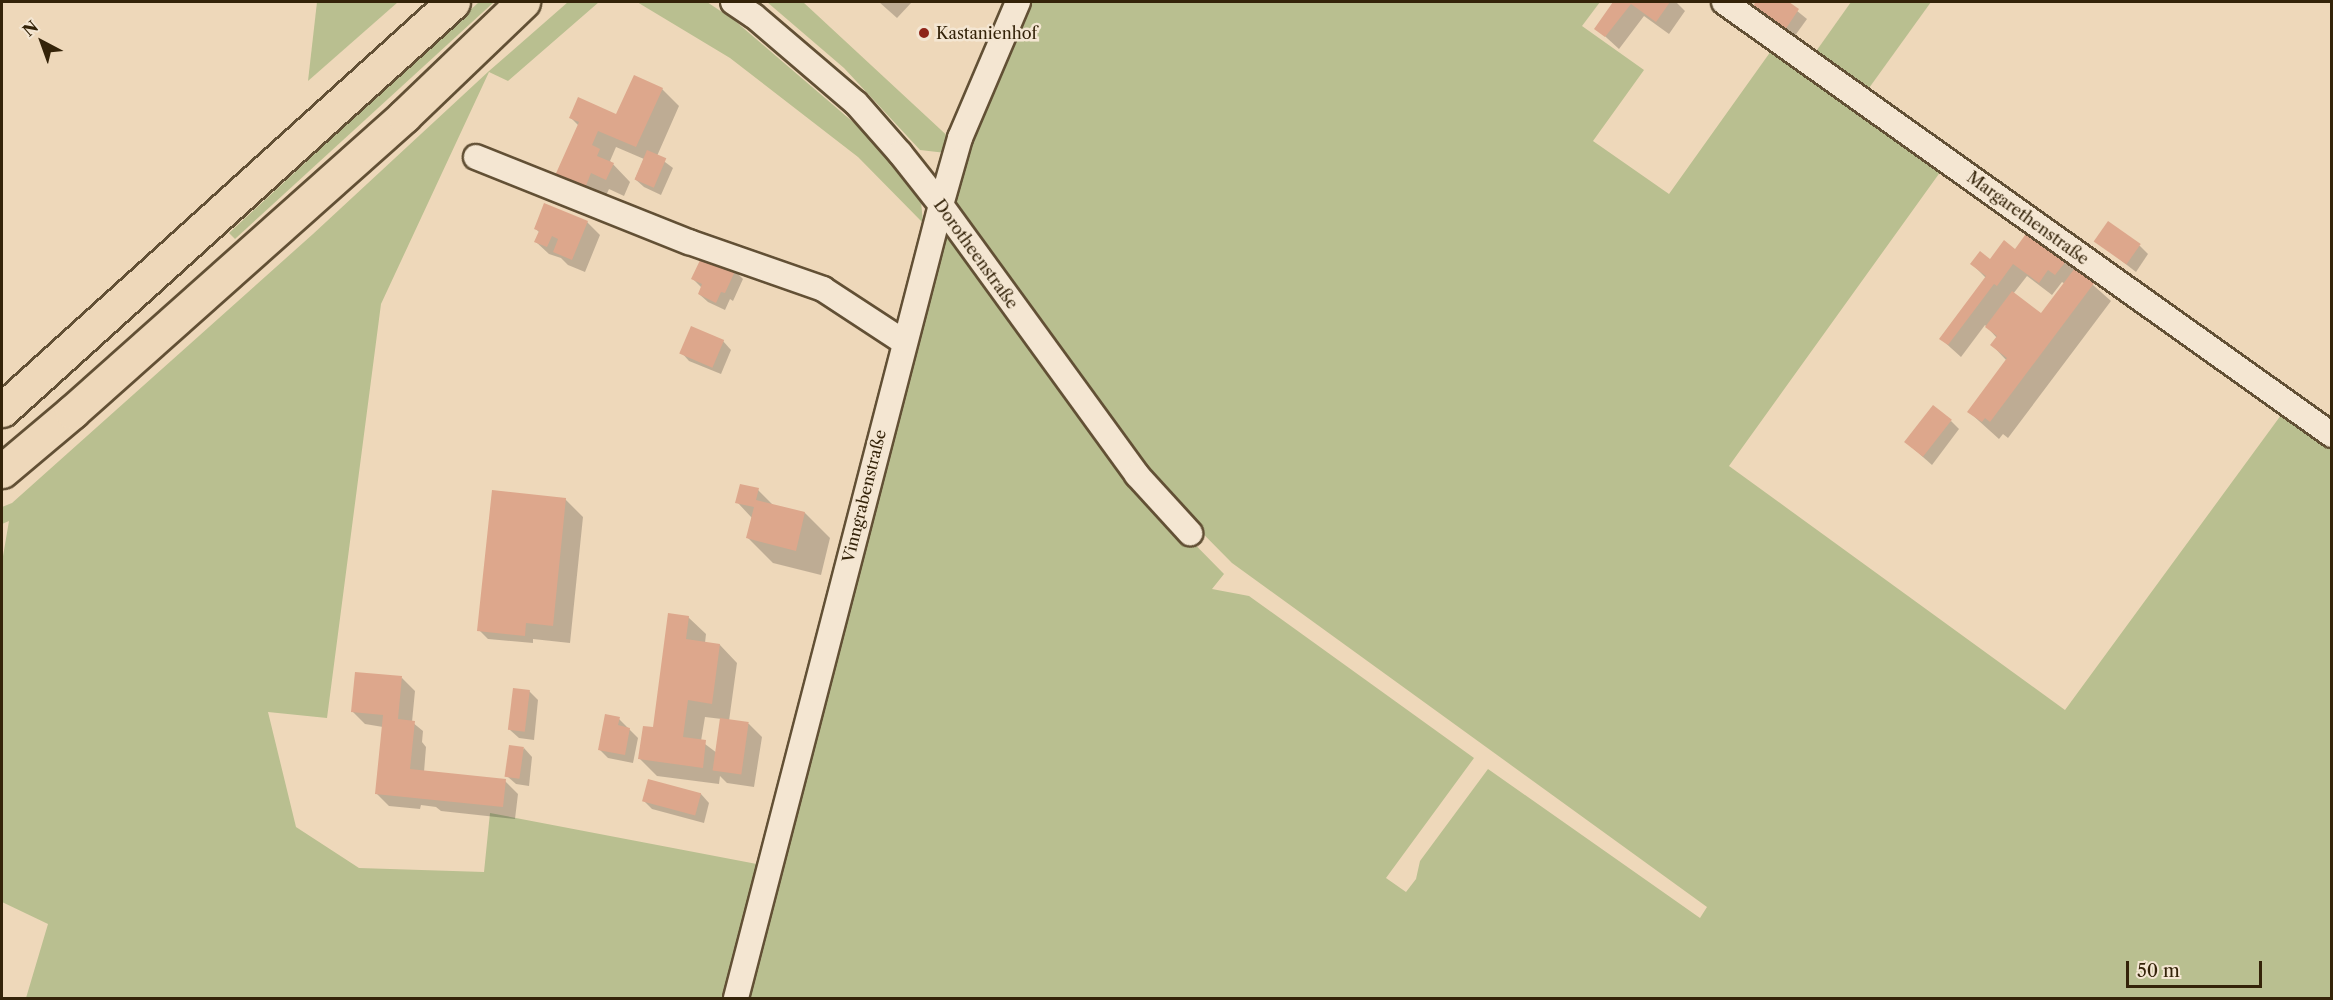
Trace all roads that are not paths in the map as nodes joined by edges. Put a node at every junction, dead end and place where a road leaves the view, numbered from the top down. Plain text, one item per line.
1 (453, 2) edge
2 (523, 2) edge
3 (733, 2) edge
4 (1018, 2) edge
5 (1724, 2) edge
6 (476, 157) dead end
7 (941, 205) junction
8 (904, 342) junction
9 (2, 410) edge
10 (2331, 435) edge
11 (2, 471) edge
12 (1190, 533) dead end
13 (736, 999) edge

1 - 9 highway
2 - 11 highway
3 - 7 street, Dorotheenstraße
4 - 7 street, Vinngrabenstraße
5 - 10 street, Margarethenstraße
6 - 8 street
7 - 8 street, Vinngrabenstraße
7 - 12 street, Dorotheenstraße
8 - 13 street, Vinngrabenstraße

